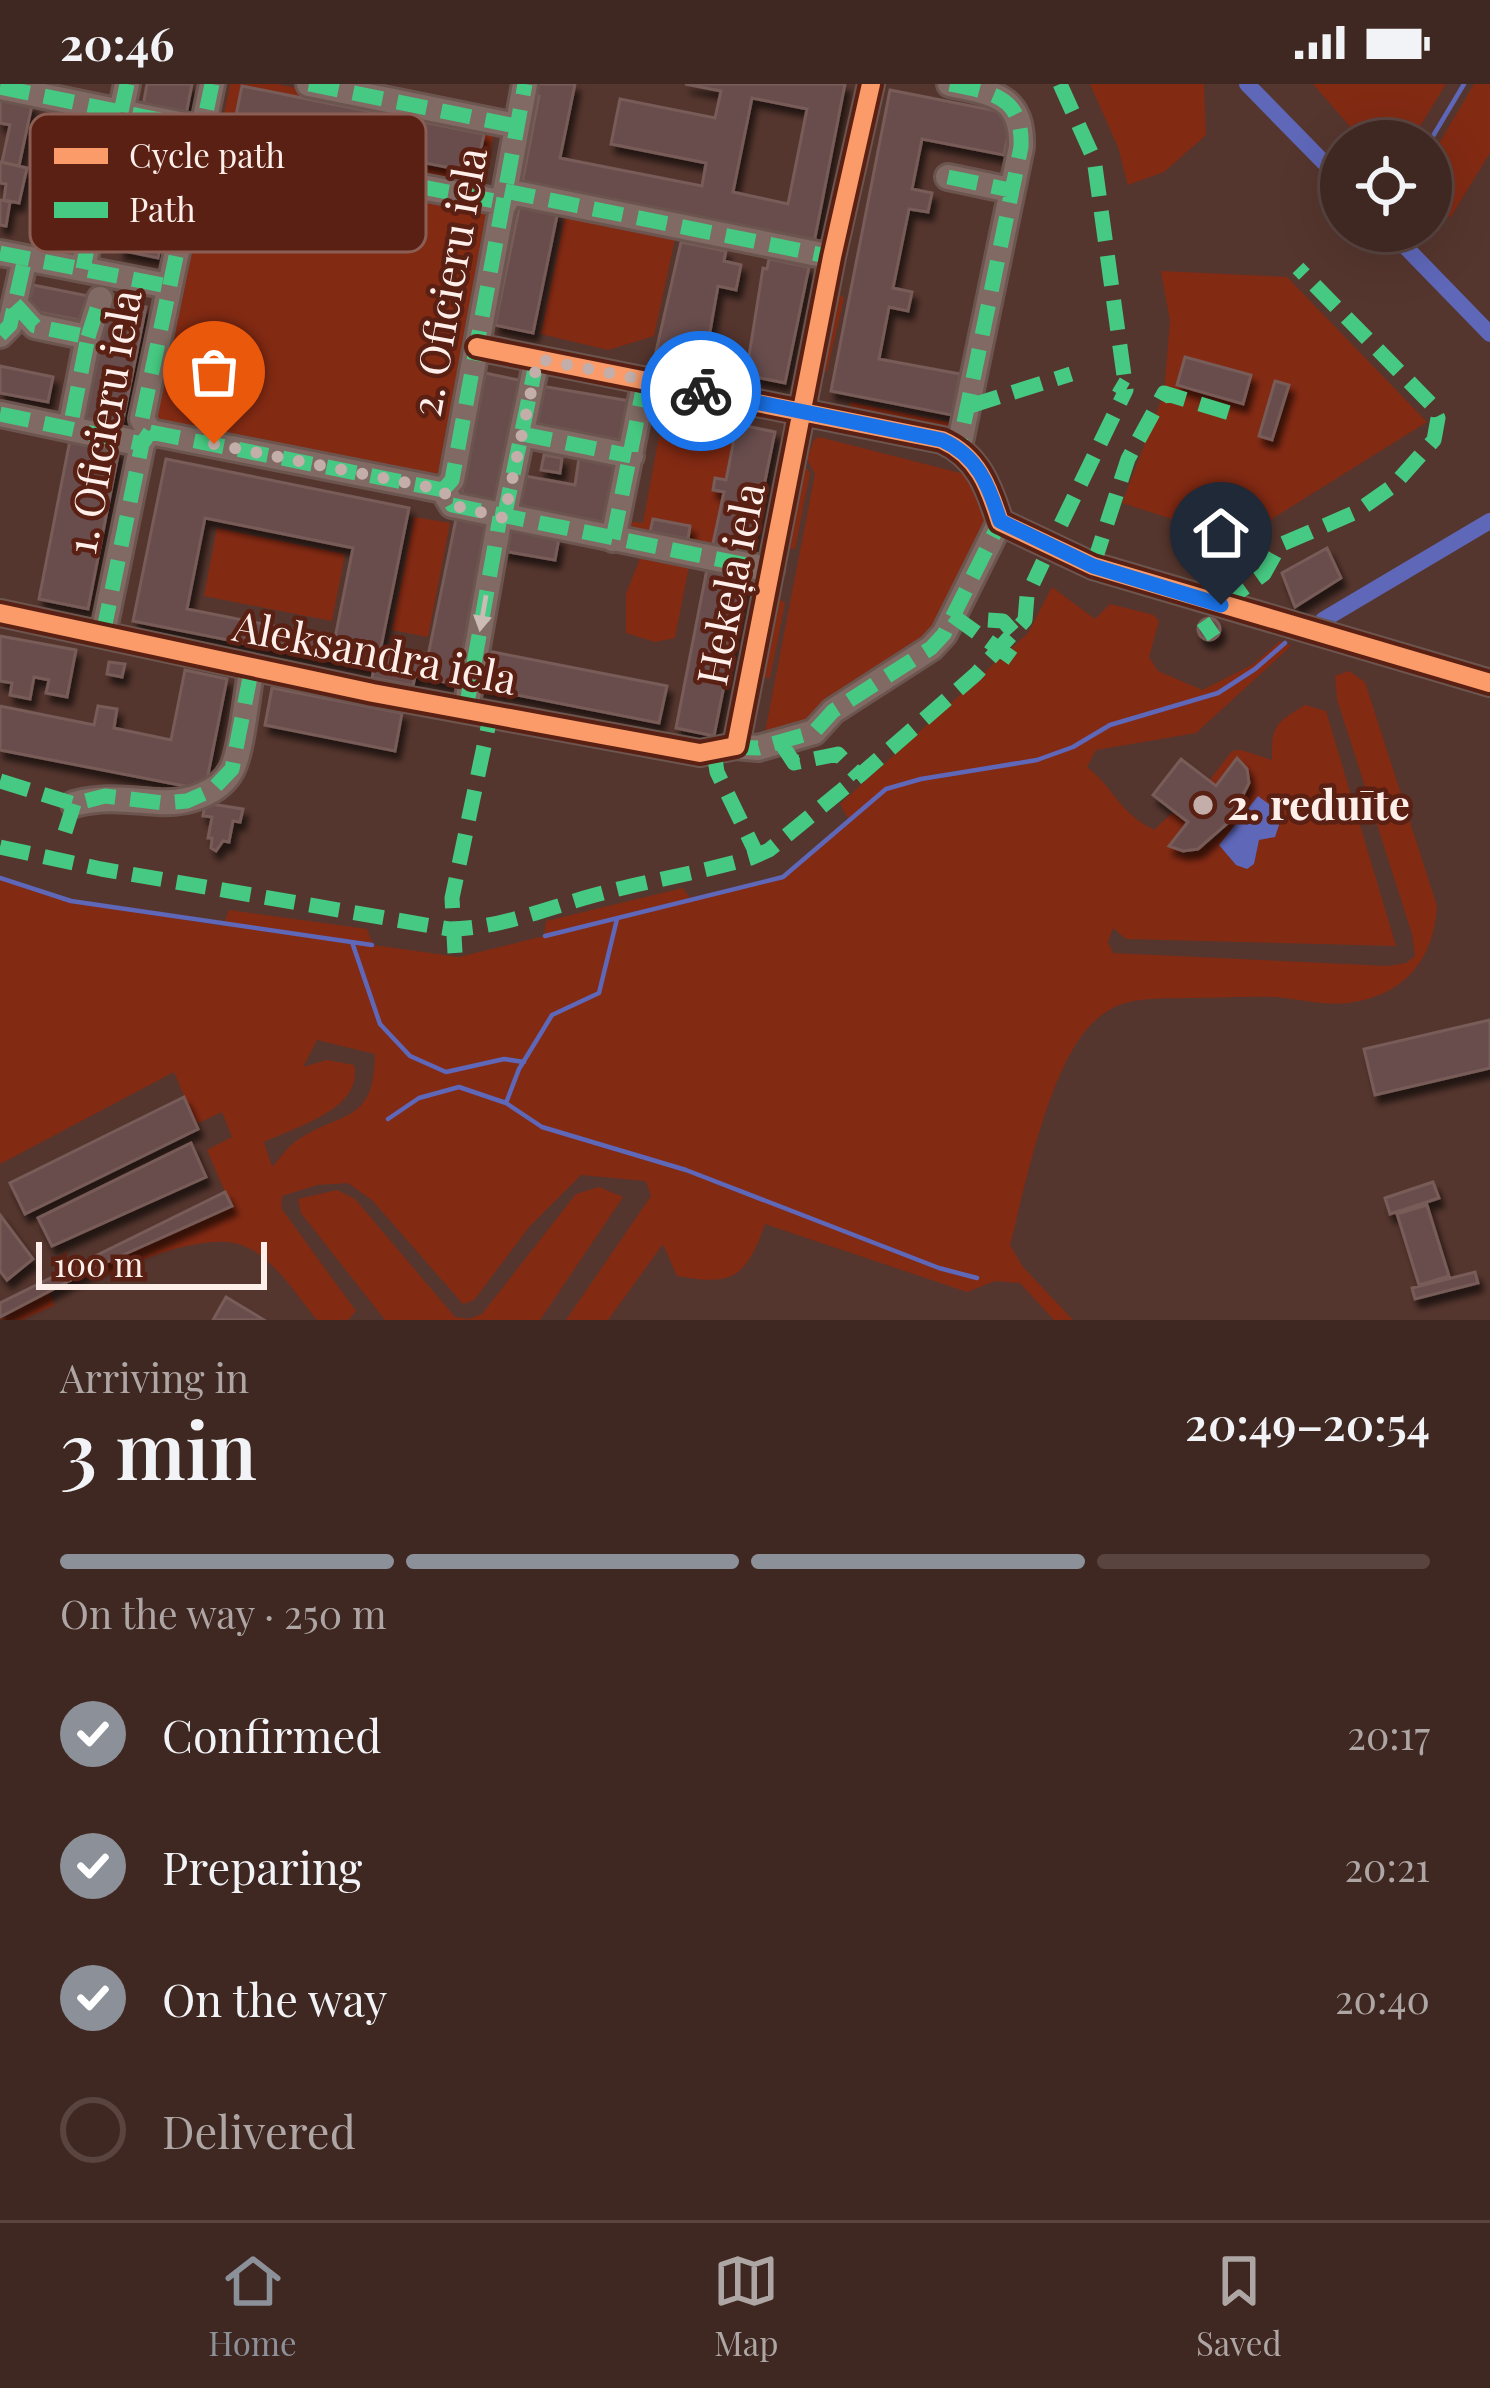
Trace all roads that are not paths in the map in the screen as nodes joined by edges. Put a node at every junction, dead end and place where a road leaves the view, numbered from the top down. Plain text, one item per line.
1 (127, 84) edge
2 (212, 84) edge
3 (309, 84) edge
4 (525, 84) edge
5 (871, 84) edge
6 (950, 84) edge
7 (0, 87) edge
8 (118, 111) junction
9 (117, 114) edge
10 (128, 114) edge
11 (205, 114) edge
12 (516, 126) junction
13 (948, 177) dead end
14 (426, 181) edge
15 (1010, 190) junction
16 (505, 197) junction
17 (87, 252) edge
18 (175, 252) edge
19 (13, 255) edge
20 (832, 257) junction
21 (83, 269) junction
22 (168, 286) junction
23 (100, 299) dead end
24 (15, 304) junction
25 (0, 335) edge
26 (88, 338) junction
27 (477, 347) junction
28 (538, 359) junction
29 (645, 380) junction
30 (802, 411) junction
31 (0, 414) edge
32 (70, 428) junction
33 (522, 434) junction
34 (146, 438) junction
35 (959, 447) junction
36 (631, 456) junction
37 (443, 490) junction
38 (502, 518) junction
39 (1000, 521) junction
40 (613, 539) junction
41 (771, 570) junction
42 (0, 613) edge
43 (103, 634) junction
44 (252, 667) junction
45 (1490, 683) edge
46 (466, 709) junction
47 (736, 746) junction
48 (74, 804) dead end

1 - 8 street
2 - 11 street, 1. Oficieru iela
3 - 12 street
4 - 12 street, 2. Oficieru iela
5 - 20 street, Hekeļa iela
6 - 15 street
7 - 8 street
8 - 9 street
8 - 10 street
12 - 16 street, 2. Oficieru iela
13 - 15 street
14 - 16 street
15 - 35 street
16 - 20 street
16 - 27 street, 2. Oficieru iela
17 - 21 street
18 - 22 street, 1. Oficieru iela
19 - 21 street
19 - 24 street
20 - 30 street, Hekeļa iela
21 - 22 street
22 - 34 street, 1. Oficieru iela
23 - 26 street
24 - 25 street
24 - 26 street
26 - 32 street
27 - 28 street
27 - 37 street, 2. Oficieru iela
28 - 29 street
28 - 33 street
29 - 30 street
29 - 36 street
30 - 35 street
30 - 41 street, Hekeļa iela
31 - 32 street
32 - 34 street
33 - 36 street
33 - 38 street
34 - 37 street
34 - 43 street, 1. Oficieru iela
35 - 39 street
36 - 40 street
37 - 38 street
38 - 40 street
38 -> 46 street
39 - 45 street
39 - 47 street, Aleksandra iela
40 - 41 street
41 - 47 street, Hekeļa iela
42 - 43 street, Aleksandra iela
43 - 44 street, Aleksandra iela
44 - 46 street, Aleksandra iela
44 - 48 street
46 - 47 street, Aleksandra iela

